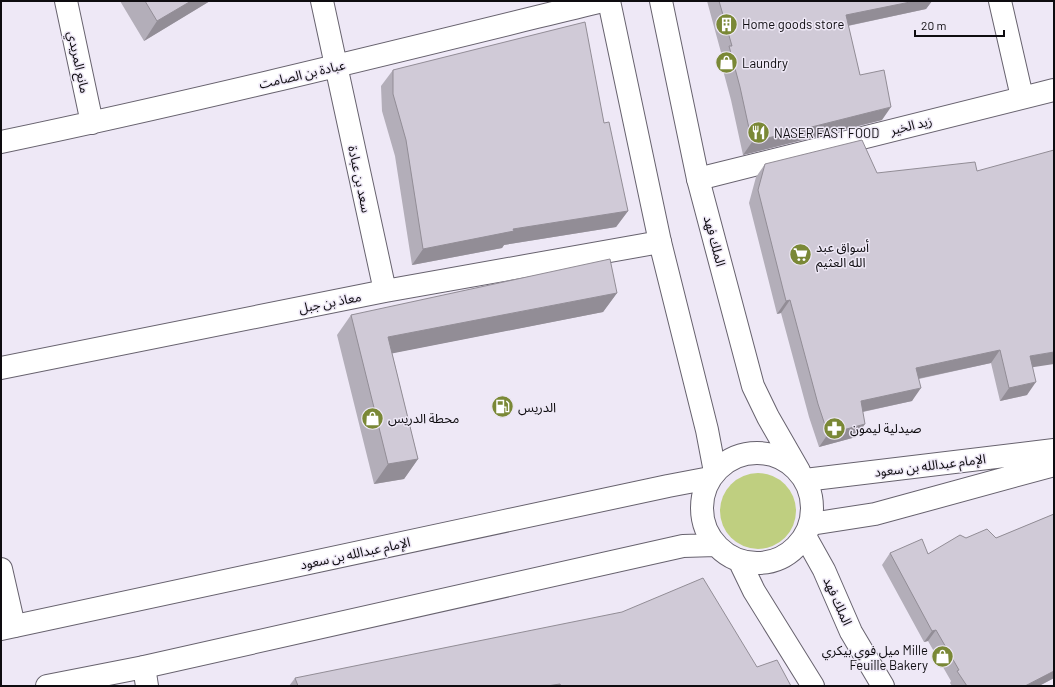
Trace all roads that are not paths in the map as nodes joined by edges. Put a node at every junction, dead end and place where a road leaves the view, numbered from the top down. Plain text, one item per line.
1 (66, 1) edge
2 (322, 1) edge
3 (602, 1) edge
4 (609, 1) edge
5 (661, 1) edge
6 (1000, 1) edge
7 (336, 66) junction
8 (1054, 90) edge
9 (1022, 97) junction
10 (92, 123) junction
11 (1, 142) edge
12 (698, 179) junction
13 (660, 242) junction
14 (385, 291) junction
15 (1, 368) edge
16 (1054, 450) edge
17 (1054, 465) edge
18 (713, 475) junction
19 (802, 475) junction
20 (808, 530) junction
21 (716, 545) junction
22 (739, 560) junction
23 (1, 569) edge
24 (7, 628) edge
25 (145, 676) edge
26 (47, 686) edge
27 (813, 686) edge
28 (883, 686) edge

1 - 10 street, مانع المريدي
2 - 7 street, سعد بن عبادة
3 - 7 street, عبادة بن الصامت
4 - 13 street
5 - 12 street, الملك فهد
6 - 9 street
7 - 10 street, عبادة بن الصامت
7 - 14 street, سعد بن عبادة
8 - 9 street, زيد الخير
9 - 12 street, زيد الخير
10 - 11 street, عبادة بن الصامت
12 - 19 street, الملك فهد
13 - 14 street, معاذ بن جبل
13 - 18 street
14 - 15 street, معاذ بن جبل
16 - 19 street, الإمام عبدالله بن سعود
17 - 20 street, الإمام عبدالله بن سعود
18 - 19 street
18 - 21 street
18 - 24 street, الإمام عبدالله بن سعود
19 - 20 street
20 - 22 street
20 - 28 street, الملك فهد
21 - 22 street
21 - 25 street
22 - 27 street
23 - 24 street
25 - 26 street

